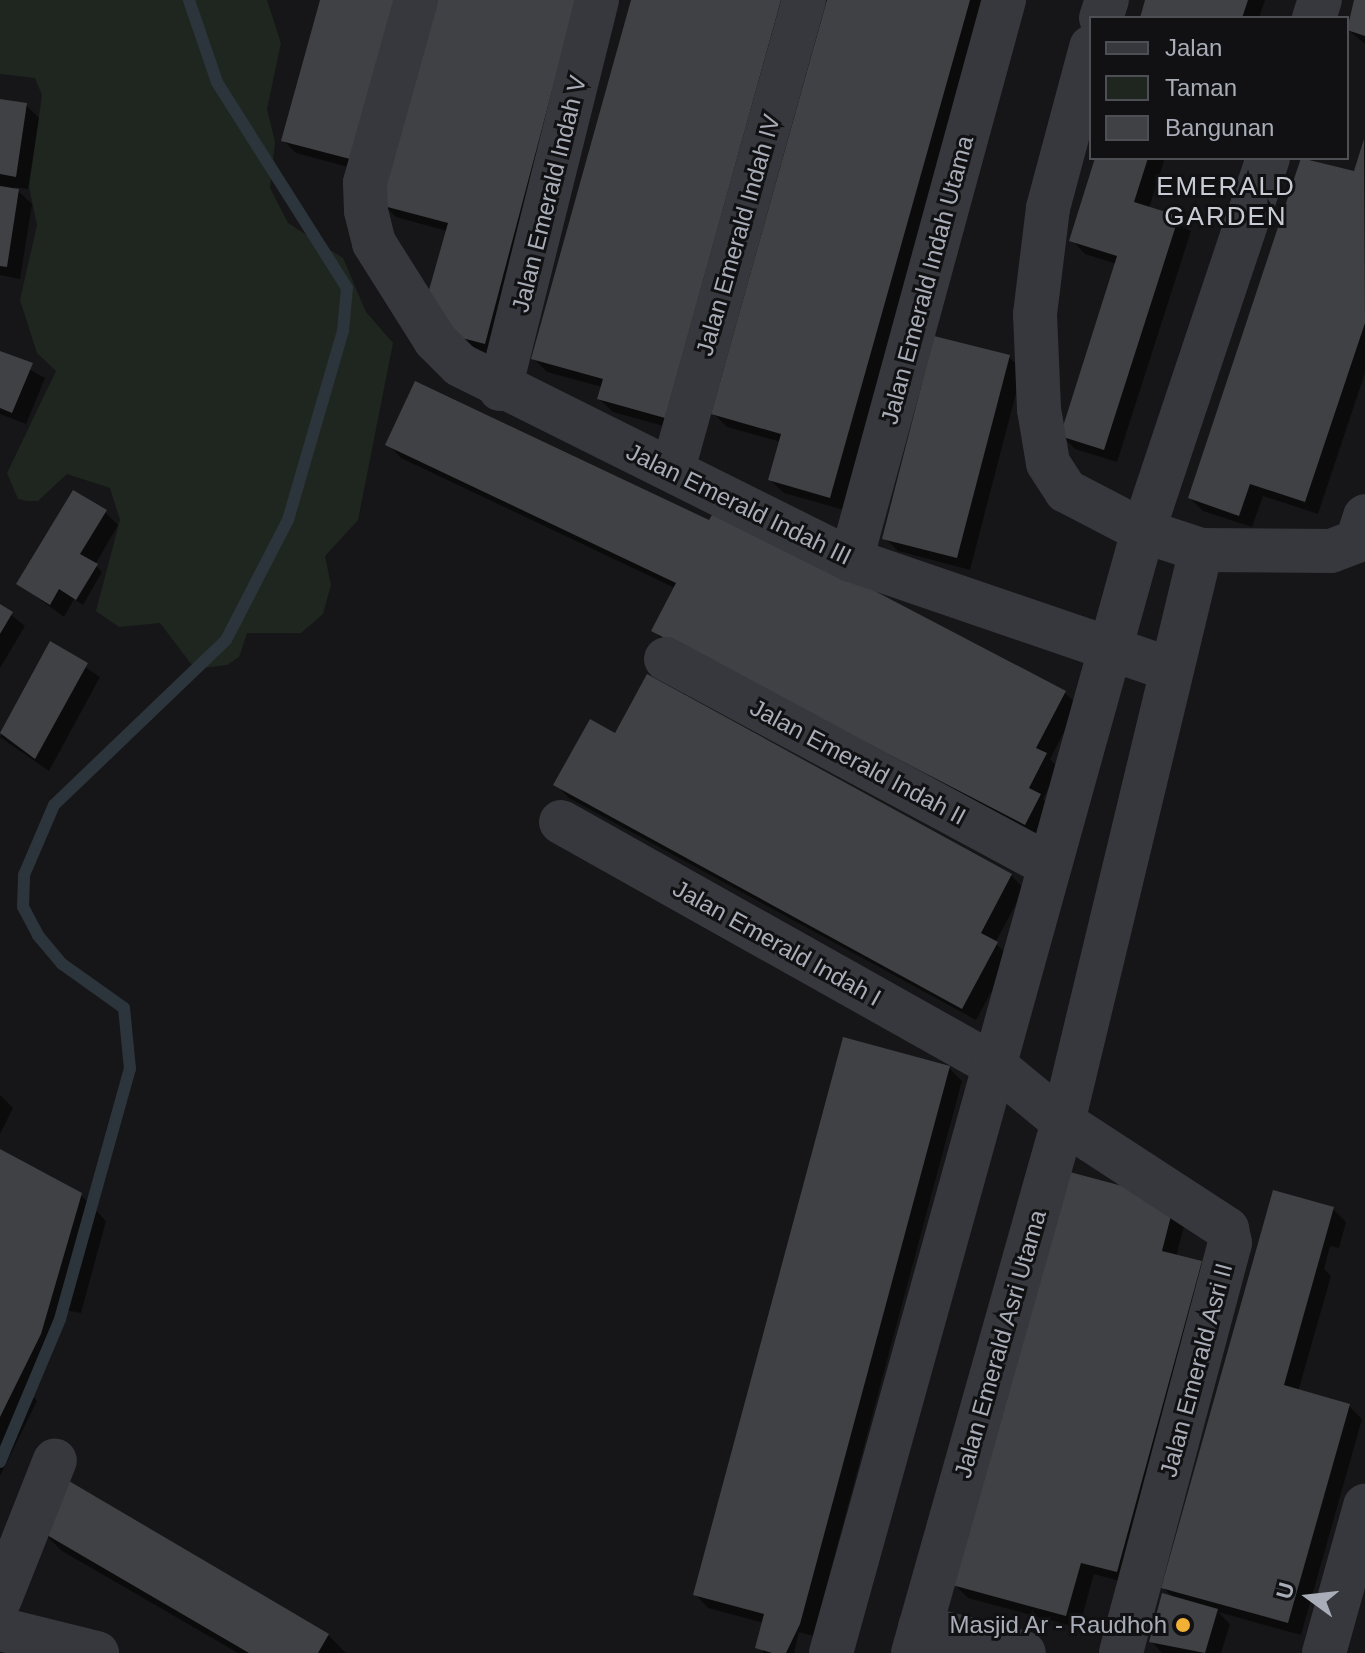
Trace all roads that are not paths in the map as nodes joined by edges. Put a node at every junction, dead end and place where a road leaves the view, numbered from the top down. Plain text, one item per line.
1 (416, 0) edge
2 (597, 0) edge
3 (804, 0) edge
4 (1004, 0) edge
5 (1089, 54) edge
6 (1267, 160) edge
7 (500, 389) junction
8 (673, 469) junction
9 (1365, 516) edge
10 (1143, 531) junction
11 (1201, 550) junction
12 (851, 560) junction
13 (1109, 652) junction
14 (666, 659) dead end
15 (1170, 669) junction
16 (561, 822) dead end
17 (1049, 865) junction
18 (993, 1064) junction
19 (1063, 1122) junction
20 (55, 1460) dead end
21 (1365, 1506) edge
22 (0, 1599) edge
23 (0, 1629) edge
24 (916, 1640) edge
25 (97, 1653) edge
26 (831, 1653) edge
27 (1024, 1653) edge
28 (1121, 1653) edge
29 (1324, 1653) edge

1 - 7 street, Jalan Emerald Indah III
2 - 7 street, Jalan Emerald Indah V
3 - 8 street, Jalan Emerald Indah IV
4 - 12 street, Jalan Emerald Indah Utama
5 - 10 street
6 - 10 street
7 - 8 street, Jalan Emerald Indah III
8 - 12 street, Jalan Emerald Indah III
9 - 11 street
10 - 11 street
10 - 13 street
11 - 15 street, Jalan Emerald Asri Utama
12 - 13 street, Jalan Emerald Indah III
13 - 15 street, Jalan Emerald Indah III
13 - 17 street
14 - 17 street, Jalan Emerald Indah II
15 - 19 street, Jalan Emerald Asri Utama
16 - 18 street, Jalan Emerald Indah I
17 - 18 street
18 - 19 street
18 - 26 street
19 - 24 street, Jalan Emerald Asri Utama
19 - 28 street, Jalan Emerald Asri II
20 - 22 street
21 - 29 street
23 - 25 street
24 - 27 street

